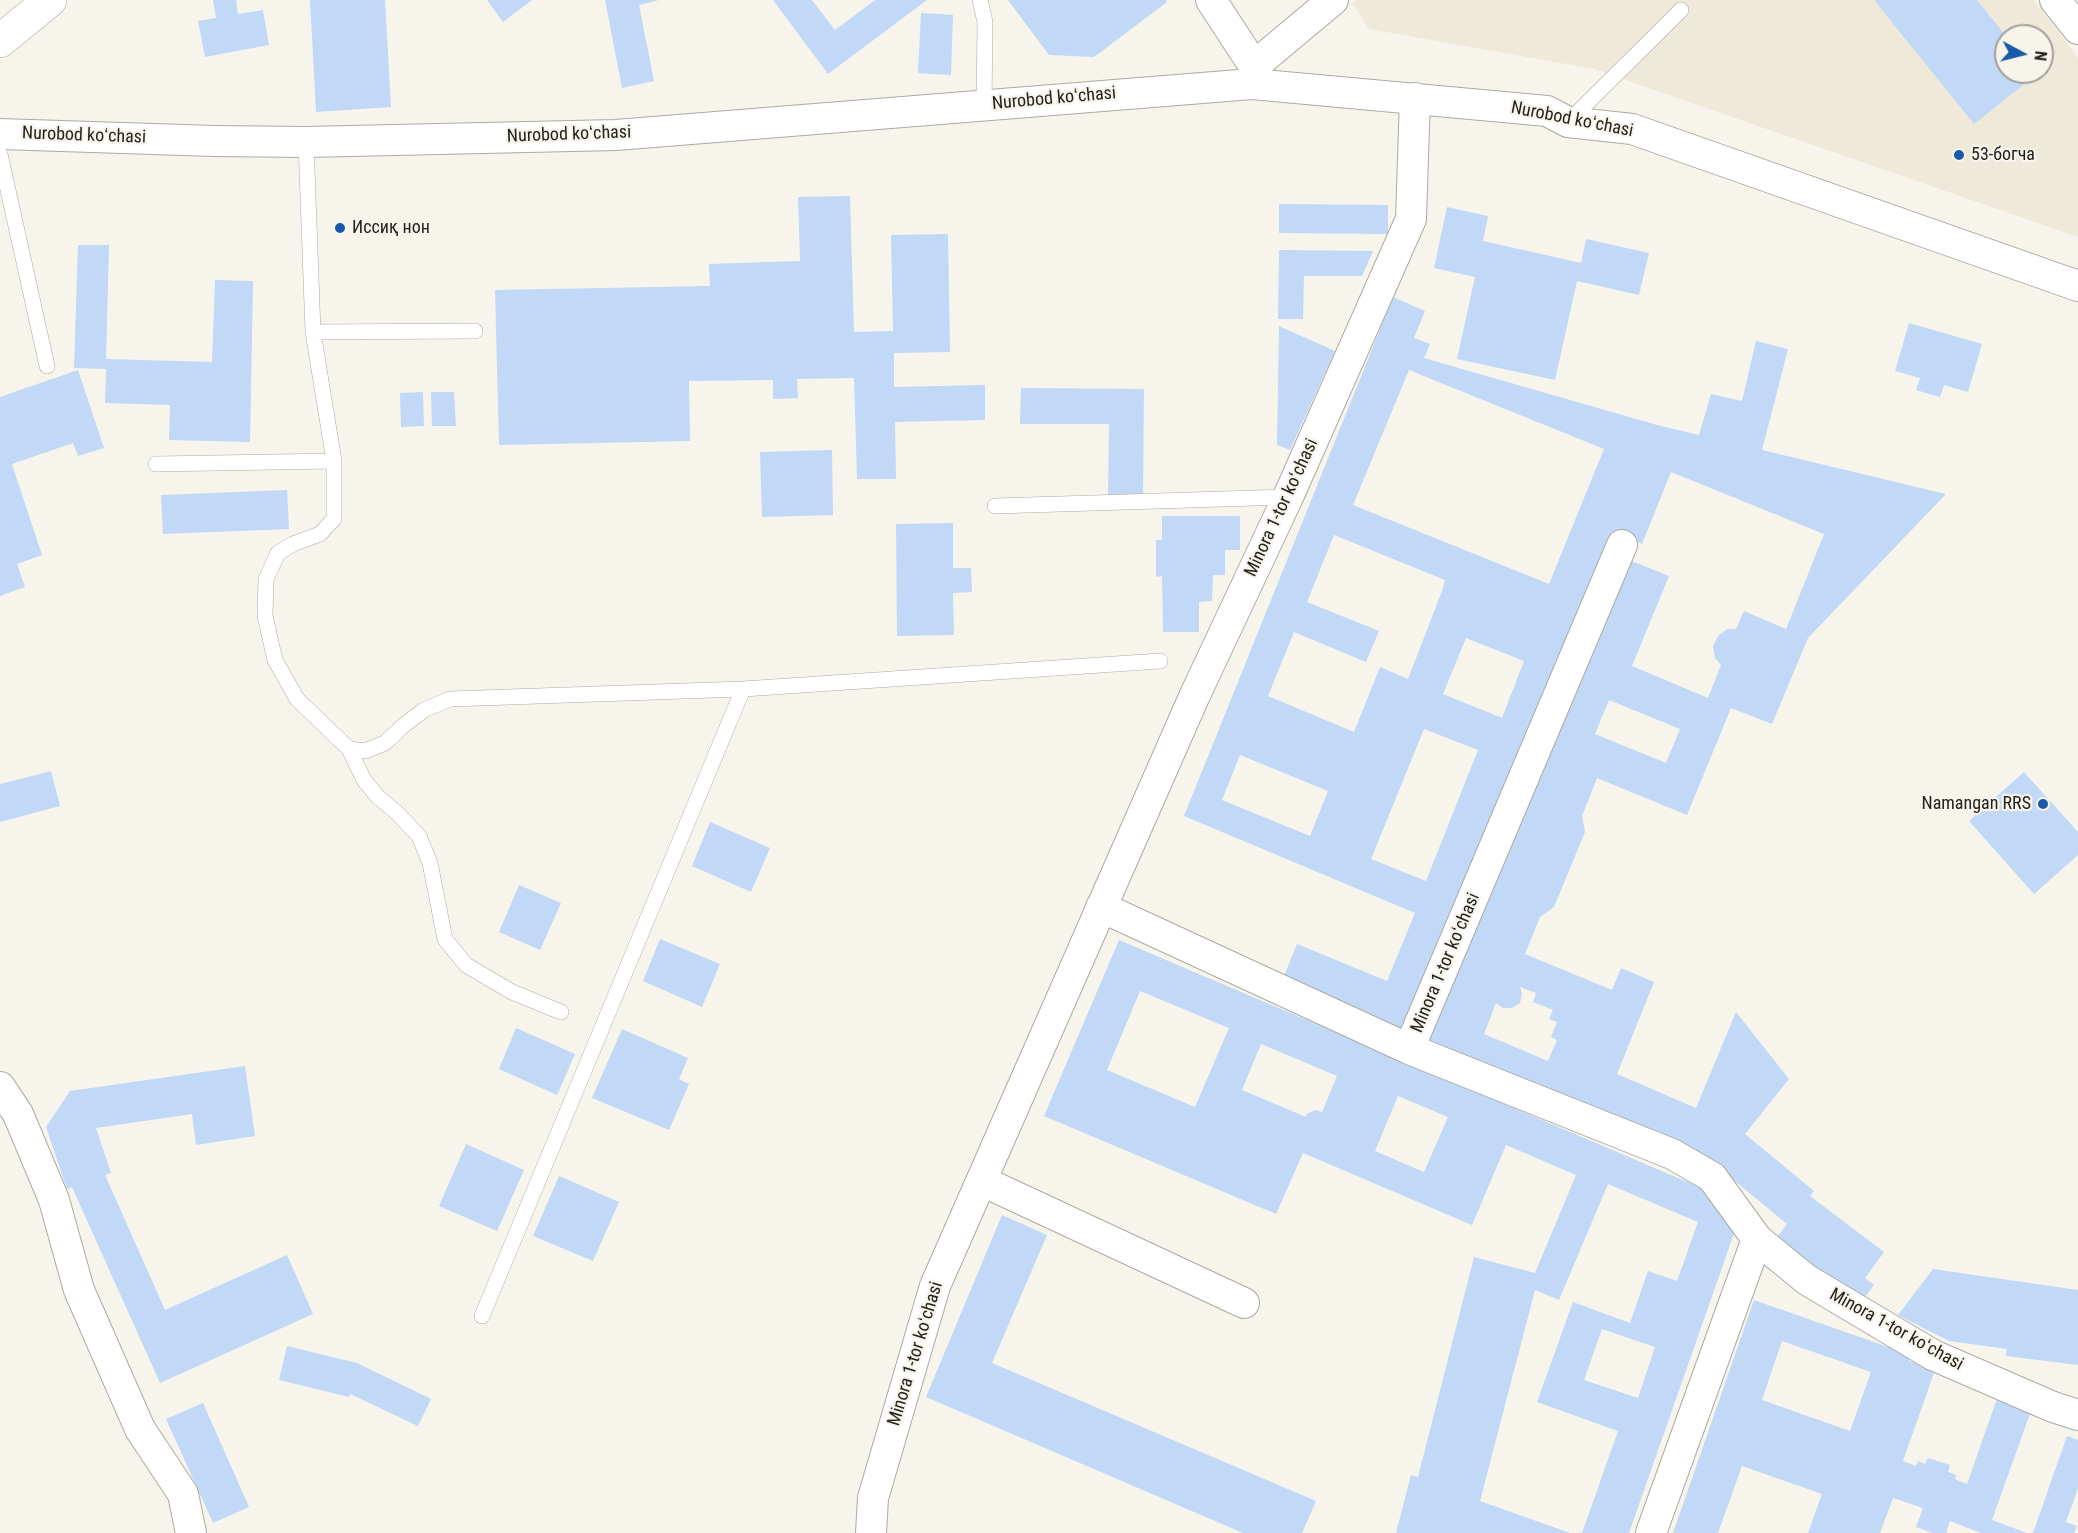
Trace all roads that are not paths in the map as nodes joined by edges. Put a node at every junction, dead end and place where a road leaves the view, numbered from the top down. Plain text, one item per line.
1 (50, 0) edge
2 (980, 0) edge
3 (1211, 0) edge
4 (1333, 0) edge
5 (2055, 0) edge
6 (1681, 10) dead end
7 (2078, 29) edge
8 (0, 40) edge
9 (1253, 75) junction
10 (1415, 98) junction
11 (984, 105) junction
12 (1568, 122) junction
13 (0, 134) edge
14 (306, 142) junction
15 (0, 154) edge
16 (2078, 286) edge
17 (475, 331) dead end
18 (313, 332) junction
19 (47, 366) dead end
20 (334, 461) junction
21 (156, 464) dead end
22 (1288, 497) junction
23 (995, 506) dead end
24 (1622, 545) dead end
25 (1160, 661) dead end
26 (743, 689) junction
27 (349, 749) junction
28 (1101, 907) junction
29 (561, 1012) dead end
30 (1409, 1049) junction
31 (0, 1087) edge
32 (982, 1181) junction
33 (1757, 1239) junction
34 (1244, 1303) dead end
35 (482, 1316) dead end
36 (2078, 1415) edge
37 (190, 1533) edge
38 (871, 1533) edge
39 (1650, 1533) edge

1 - 8 main road
2 - 11 lane
3 - 9 street
4 - 9 street
5 - 7 street
6 - 12 lane
9 - 10 street, Nurobod koʻchasi
9 - 11 street, Nurobod koʻchasi
10 - 12 street, Nurobod koʻchasi
10 - 22 street, Minora 1-tor koʻchasi
11 - 14 street, Nurobod koʻchasi
12 - 16 street, Nurobod koʻchasi
13 - 14 street, Nurobod koʻchasi
14 - 18 lane
15 - 19 lane
17 - 18 lane
18 - 20 lane
20 - 21 lane
20 - 27 lane
22 - 23 lane
22 - 28 street, Minora 1-tor koʻchasi
24 - 30 street, Minora 1-tor koʻchasi
25 - 26 lane
26 - 27 lane
26 - 35 lane
27 - 29 lane
28 - 30 street, Minora 1-tor koʻchasi
28 - 32 street, Minora 1-tor koʻchasi
30 - 33 street, Minora 1-tor koʻchasi
31 - 37 street
32 - 34 street
32 - 38 street, Minora 1-tor koʻchasi
33 - 36 street, Minora 1-tor koʻchasi
33 - 39 street

